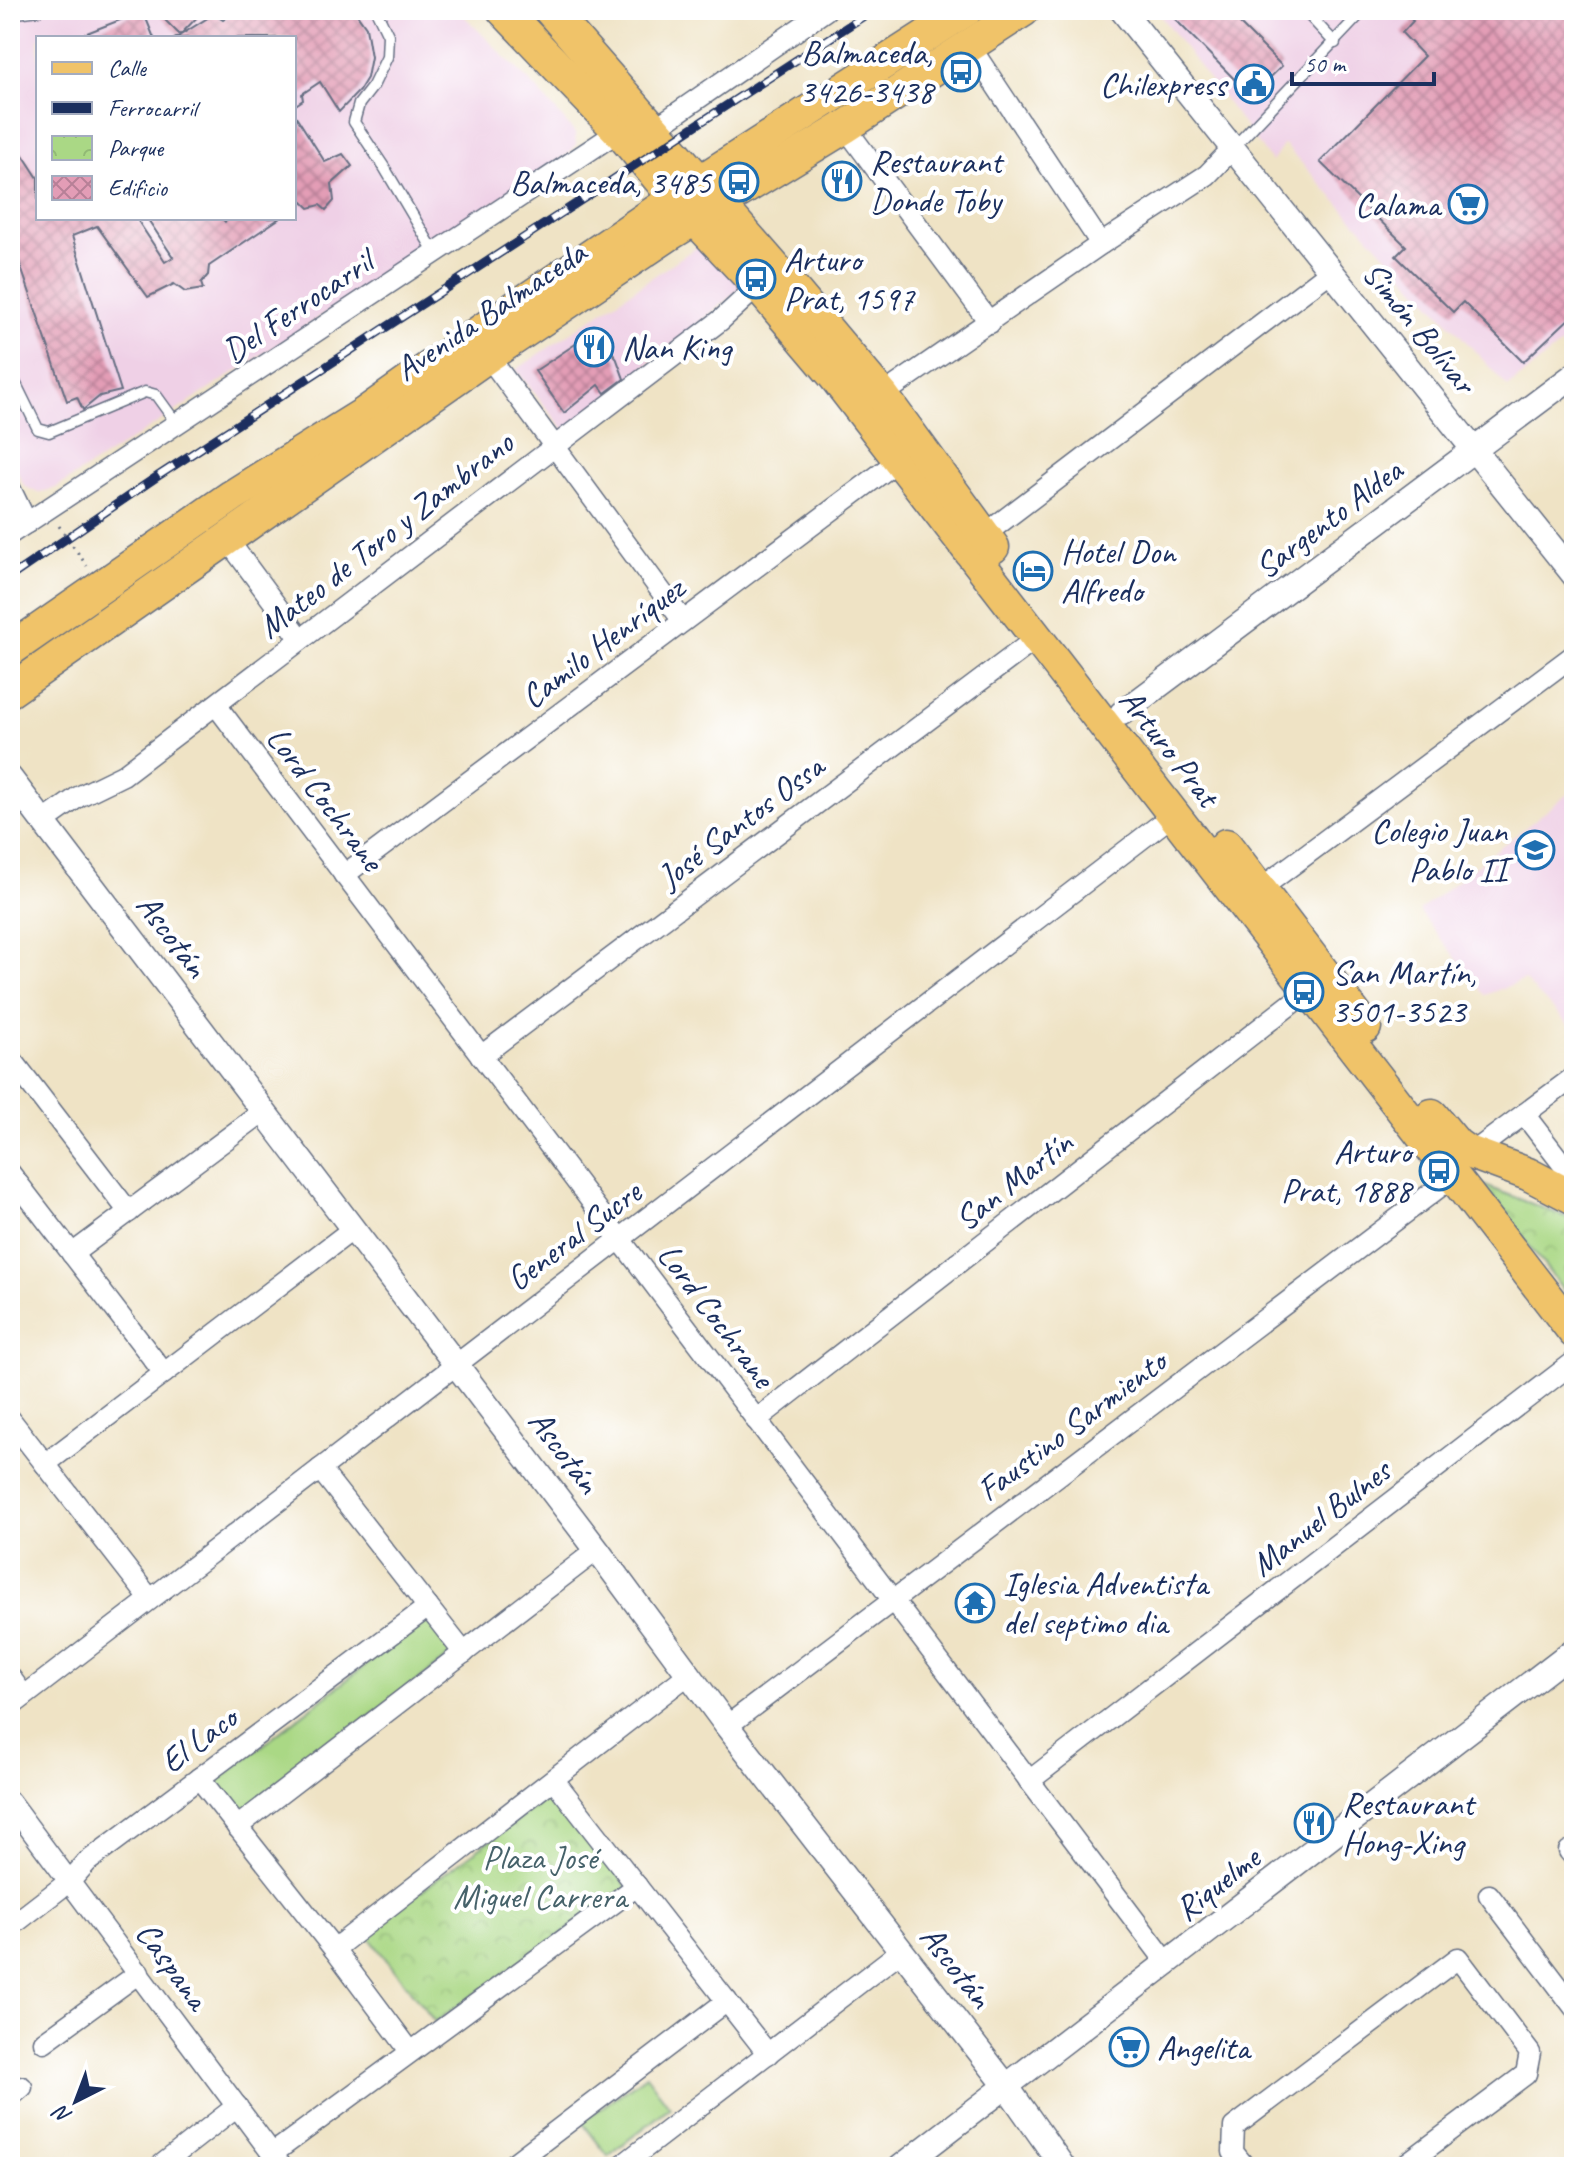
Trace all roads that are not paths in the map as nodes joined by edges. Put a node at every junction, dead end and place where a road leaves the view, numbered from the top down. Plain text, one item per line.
1 (38, 10) edge
2 (376, 10) edge
3 (503, 10) edge
4 (550, 10) edge
5 (826, 10) edge
6 (966, 10) edge
7 (1024, 10) edge
8 (1122, 10) edge
9 (1304, 10) edge
10 (1364, 10) edge
11 (10, 14) edge
12 (1335, 43) junction
13 (969, 45) junction
14 (845, 127) junction
15 (654, 129) junction
16 (619, 131) junction
17 (1233, 148) junction
18 (697, 201) junction
19 (1101, 244) junction
20 (435, 253) junction
21 (1331, 271) junction
22 (758, 286) junction
23 (990, 323) junction
24 (488, 356) junction
25 (10, 372) edge
26 (1574, 375) edge
27 (882, 395) junction
28 (177, 424) junction
29 (553, 445) junction
30 (1475, 451) junction
31 (899, 460) junction
32 (10, 488) edge
33 (18, 528) edge
34 (984, 535) junction
35 (227, 539) junction
36 (1574, 575) edge
37 (683, 621) junction
38 (1037, 638) junction
39 (301, 639) junction
40 (10, 650) edge
41 (1574, 655) edge
42 (10, 691) edge
43 (216, 705) junction
44 (1122, 713) junction
45 (10, 778) edge
46 (1174, 814) junction
47 (44, 821) junction
48 (344, 875) junction
49 (1260, 889) junction
50 (1309, 990) junction
51 (481, 1056) junction
52 (10, 1057) edge
53 (1574, 1077) edge
54 (264, 1111) junction
55 (1524, 1114) junction
56 (1463, 1165) junction
57 (10, 1173) edge
58 (1574, 1179) edge
59 (1574, 1198) edge
60 (129, 1212) junction
61 (353, 1229) junction
62 (620, 1239) junction
63 (72, 1254) junction
64 (1574, 1332) edge
65 (1574, 1362) edge
66 (456, 1364) junction
67 (164, 1373) junction
68 (10, 1419) edge
69 (756, 1420) junction
70 (45, 1464) junction
71 (320, 1469) junction
72 (597, 1550) junction
73 (150, 1599) junction
74 (892, 1600) junction
75 (428, 1607) junction
76 (1574, 1650) edge
77 (464, 1653) junction
78 (690, 1673) junction
79 (10, 1677) edge
80 (17, 1702) edge
81 (727, 1726) junction
82 (199, 1778) junction
83 (554, 1780) junction
84 (1029, 1781) junction
85 (10, 1802) edge
86 (237, 1827) junction
87 (71, 1880) junction
88 (637, 1886) junction
89 (1489, 1895) dead end
90 (10, 1927) edge
91 (334, 1949) junction
92 (901, 1951) junction
93 (1168, 1964) junction
94 (139, 1973) junction
95 (727, 2001) junction
96 (1574, 2007) edge
97 (44, 2042) dead end
98 (410, 2051) junction
99 (768, 2054) junction
100 (1007, 2087) junction
101 (237, 2106) junction
102 (1239, 2159) edge
103 (277, 2160) edge
104 (159, 2167) edge
105 (509, 2167) edge
106 (620, 2167) edge
107 (901, 2167) edge
108 (1063, 2167) edge
109 (1402, 2167) edge

1 - 11 lane
2 - 20 lane
3 - 16 main road
4 - 15 main road
5 - 15 street
6 - 18 main road, Avenida Balmaceda
7 - 13 main road, Avenida Balmaceda
8 - 17 street, Simón Bolívar
9 - 12 lane
10 - 12 lane
12 - 17 lane
13 - 14 main road, Avenida Balmaceda
13 - 19 street
14 - 18 main road, Avenida Balmaceda
14 - 23 street
15 - 18 main road
16 - 18 main road
16 - 20 street, Del Ferrocarril
17 - 19 street
17 - 21 street, Simón Bolívar
18 - 22 main road, Arturo Prat
18 - 24 main road, Avenida Balmaceda
18 - 27 main road, Arturo Prat
18 - 40 main road, Avenida Balmaceda
19 - 23 street
20 - 28 street, Del Ferrocarril
21 - 30 street, Simón Bolívar
21 - 34 street
22 - 29 street, Mateo de Toro y Zambrano
22 - 31 main road, Arturo Prat
23 - 27 street
24 - 29 street
24 - 35 main road, Avenida Balmaceda
25 - 28 lane
26 - 30 street, Sargento Aldea
27 - 34 main road, Arturo Prat
28 - 33 street, Del Ferrocarril
29 - 37 street
29 - 39 street, Mateo de Toro y Zambrano
30 - 36 street, Simón Bolívar
30 - 44 street, Sargento Aldea
31 - 37 street, Camilo Henríquez
31 - 38 main road, Arturo Prat
32 - 33 street
34 - 44 main road, Arturo Prat
35 - 39 street
35 - 42 main road, Avenida Balmaceda
37 - 48 street, Camilo Henríquez
38 - 46 main road, Arturo Prat
38 - 51 street, José Santos Ossa
39 - 43 street, Mateo de Toro y Zambrano
41 - 49 street
43 - 47 street, Mateo de Toro y Zambrano
43 - 48 street, Lord Cochrane
44 - 49 main road, Arturo Prat
45 - 47 street, Ascotán
46 - 50 main road, Arturo Prat
46 - 62 street, General Sucre
47 - 54 street, Ascotán
48 - 51 street, Lord Cochrane
49 - 56 main road, Arturo Prat
50 - 56 main road, Arturo Prat
50 - 69 street, San Martín
51 - 62 street, Lord Cochrane
52 - 60 street
53 - 55 street, Faustino Sarmiento
54 - 60 street
54 - 61 street, Ascotán
55 - 56 street, Faustino Sarmiento
55 - 58 street
56 - 59 main road, Arturo Prat
56 - 64 main road, Arturo Prat
56 - 74 street, Faustino Sarmiento
57 - 63 street
60 - 63 street
61 - 66 street, Ascotán
61 - 67 street
62 - 66 street, General Sucre
62 - 69 street, Lord Cochrane
63 - 67 street
65 - 84 street, Manuel Bulnes
66 - 71 street, General Sucre
66 - 72 street, Ascotán
67 - 70 street
68 - 70 street
69 - 74 street, Lord Cochrane
70 - 73 street
71 - 73 street, General Sucre
71 - 75 street
72 - 77 street
72 - 78 street, Ascotán
73 - 80 street, General Sucre
74 - 81 street, Faustino Sarmiento
74 - 84 street, Lord Cochrane
75 - 77 street
75 - 82 street, El Laco
76 - 93 street, Riquelme
77 - 86 street
78 - 81 street, Ascotán
78 - 83 street
79 - 80 street
81 - 92 street, Ascotán
82 - 86 street
82 - 87 street, El Laco
83 - 88 street
83 - 91 street
84 - 93 street, Lord Cochrane
85 - 87 street, Caspana
86 - 91 street
87 - 90 street, El Laco
87 - 94 street, Caspana
88 - 95 street
88 - 98 street
89 - 96 street
91 - 98 street
92 - 99 street
92 - 100 street, Ascotán
93 - 100 street, Riquelme
94 - 97 street
94 - 101 street, Caspana
95 - 99 street
95 - 105 street
98 - 103 street
99 - 106 street
100 - 107 street, Riquelme
100 - 108 street, Ascotán
101 - 103 street, Caspana
101 - 104 street
102 - 109 street

